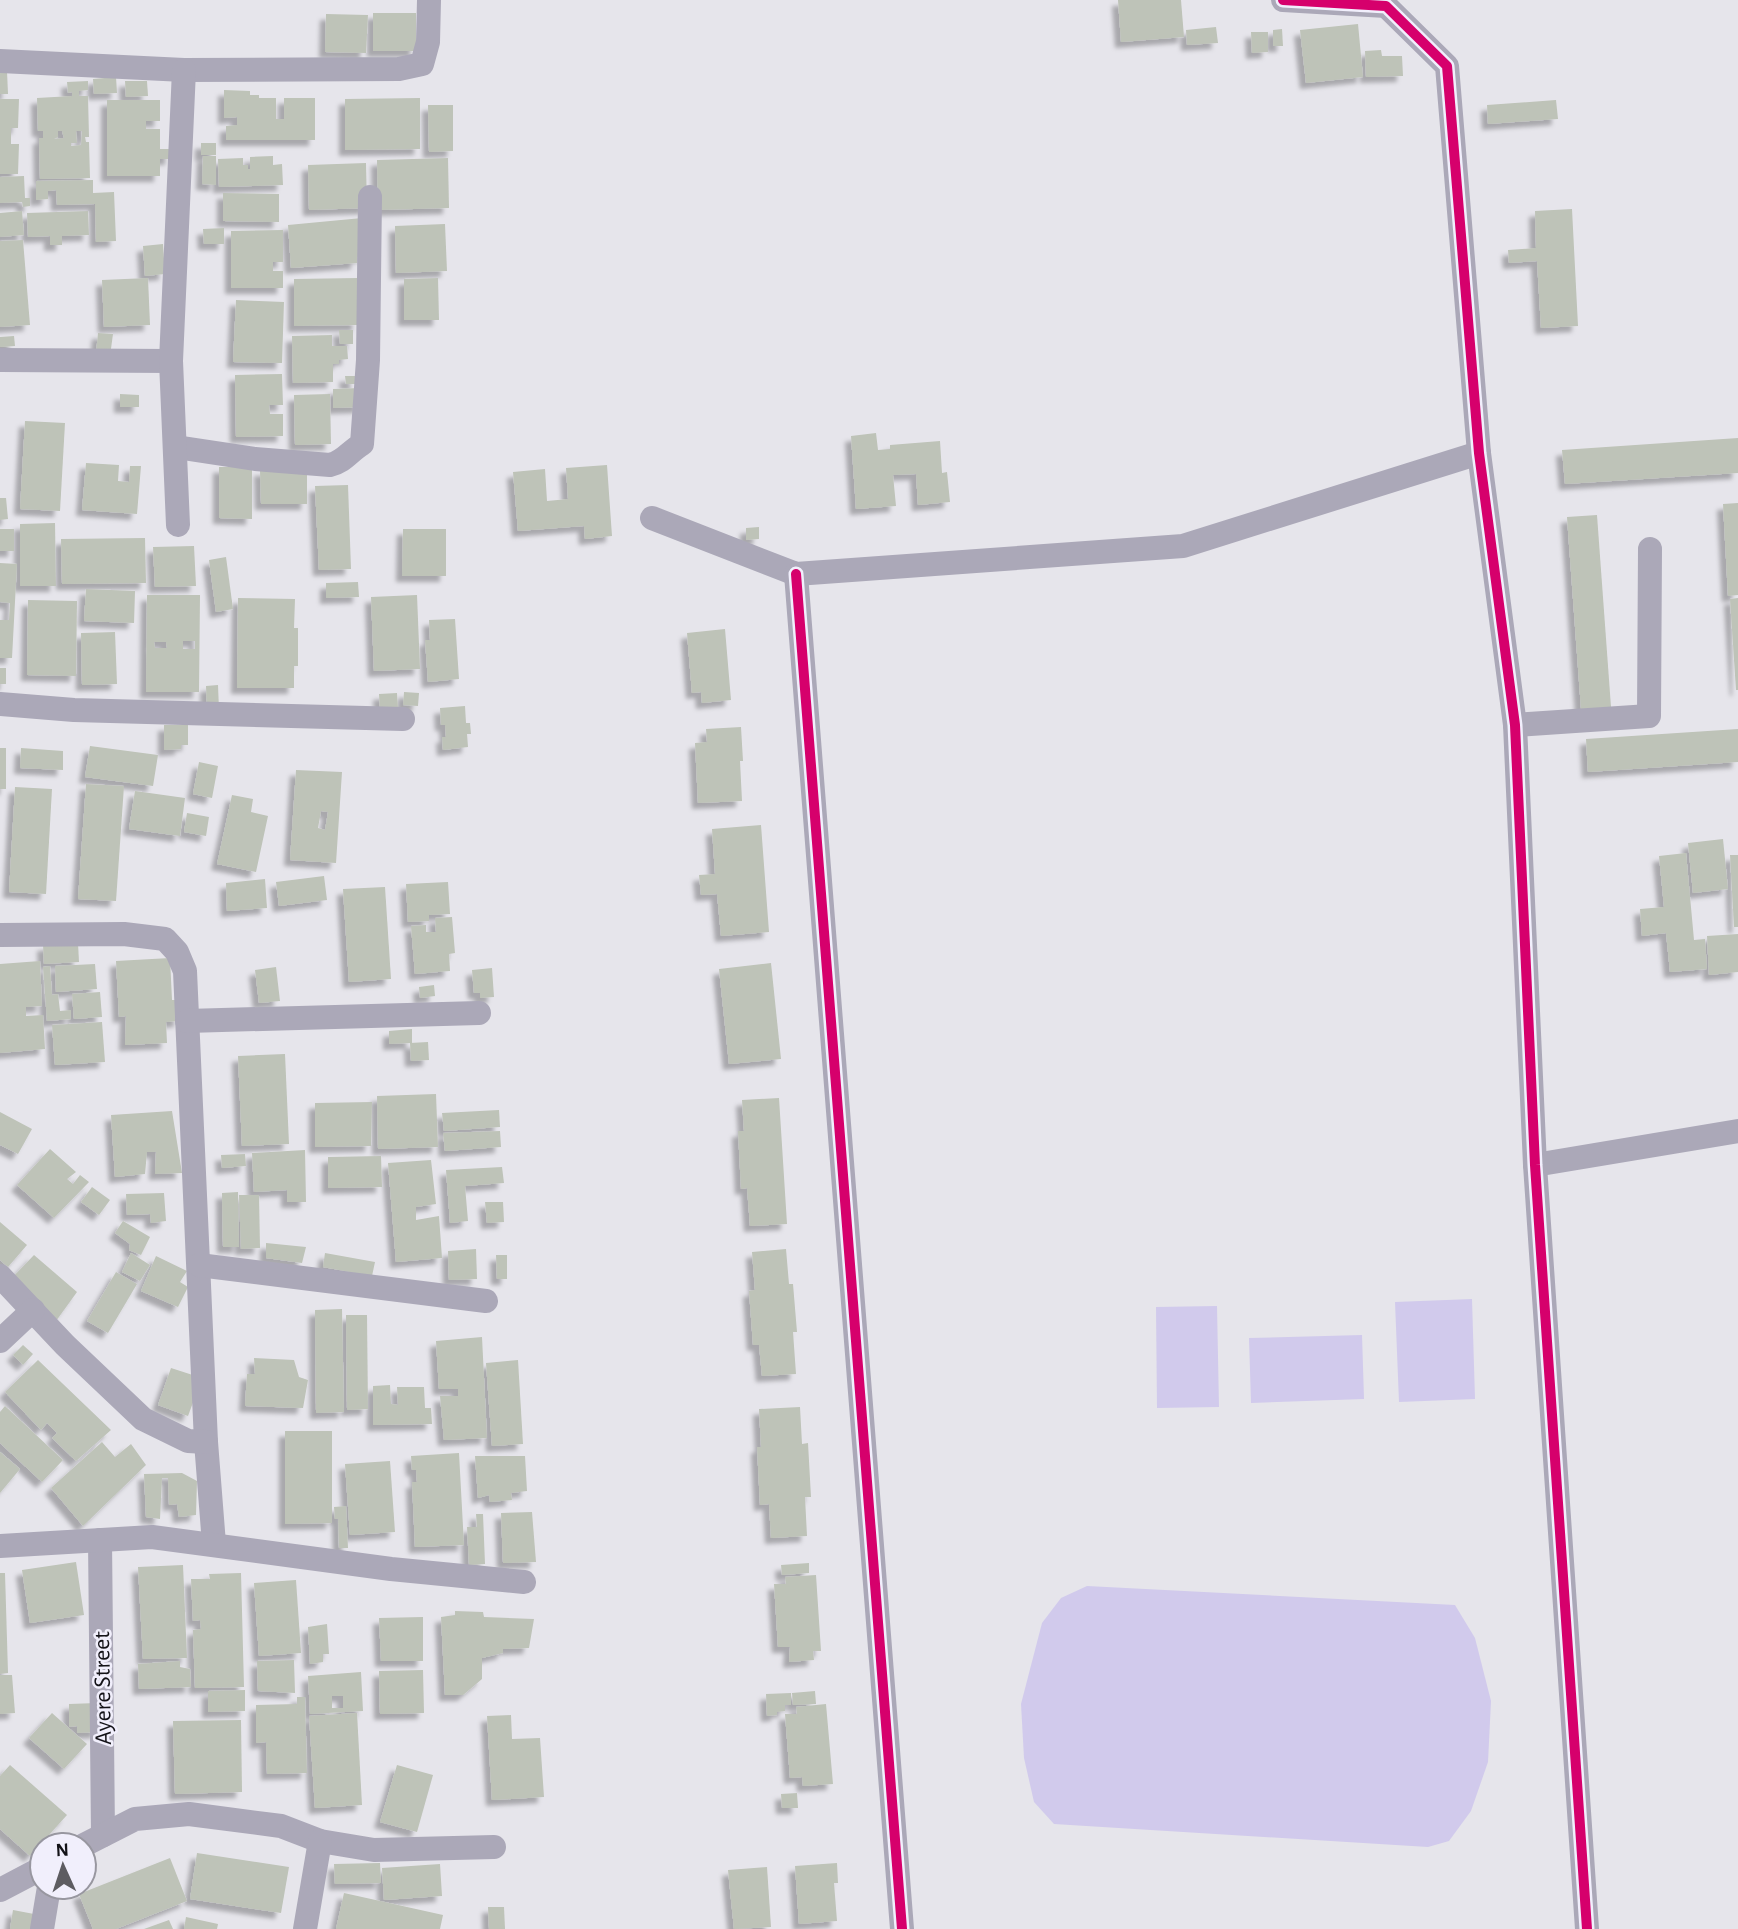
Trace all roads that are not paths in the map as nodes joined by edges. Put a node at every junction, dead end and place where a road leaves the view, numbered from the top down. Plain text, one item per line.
1 (429, 0) edge
2 (1283, 0) edge
3 (0, 61) edge
4 (184, 70) junction
5 (370, 197) dead end
6 (0, 360) edge
7 (171, 361) junction
8 (176, 447) junction
9 (1479, 453) junction
10 (652, 518) dead end
11 (178, 525) dead end
12 (1650, 549) dead end
13 (796, 574) junction
14 (0, 704) edge
15 (403, 719) dead end
16 (1515, 725) junction
17 (0, 935) edge
18 (479, 1013) dead end
19 (187, 1021) junction
20 (1738, 1131) edge
21 (1535, 1165) junction
22 (199, 1265) junction
23 (0, 1276) edge
24 (486, 1301) dead end
25 (33, 1311) junction
26 (0, 1341) edge
27 (206, 1441) junction
28 (100, 1540) junction
29 (214, 1544) junction
30 (0, 1546) edge
31 (524, 1582) dead end
32 (94, 1831) edge
33 (98, 1838) edge
34 (320, 1840) junction
35 (494, 1847) dead end
36 (28, 1875) edge
37 (0, 1890) edge
38 (47, 1901) edge
39 (42, 1929) edge
40 (305, 1929) edge
41 (902, 1929) edge
42 (1587, 1929) edge

1 - 4 street
2 - 9 street
3 - 4 street
4 - 7 street
5 - 8 street
6 - 7 street
7 - 8 street
8 - 11 street
9 - 13 street
9 - 16 street
10 - 13 street
12 - 16 street
13 - 41 street
14 - 15 street
16 - 21 street
17 - 19 street
18 - 19 street
19 - 22 street
20 - 21 street
21 - 42 street
22 - 24 street
22 - 27 street
23 - 25 street
25 - 26 street
25 - 27 street
27 - 29 street
28 - 29 street
28 - 30 street
28 - 32 street, Ayere Street
29 - 31 street
33 - 34 street
34 - 35 street
34 - 40 street
36 - 37 street
38 - 39 street

